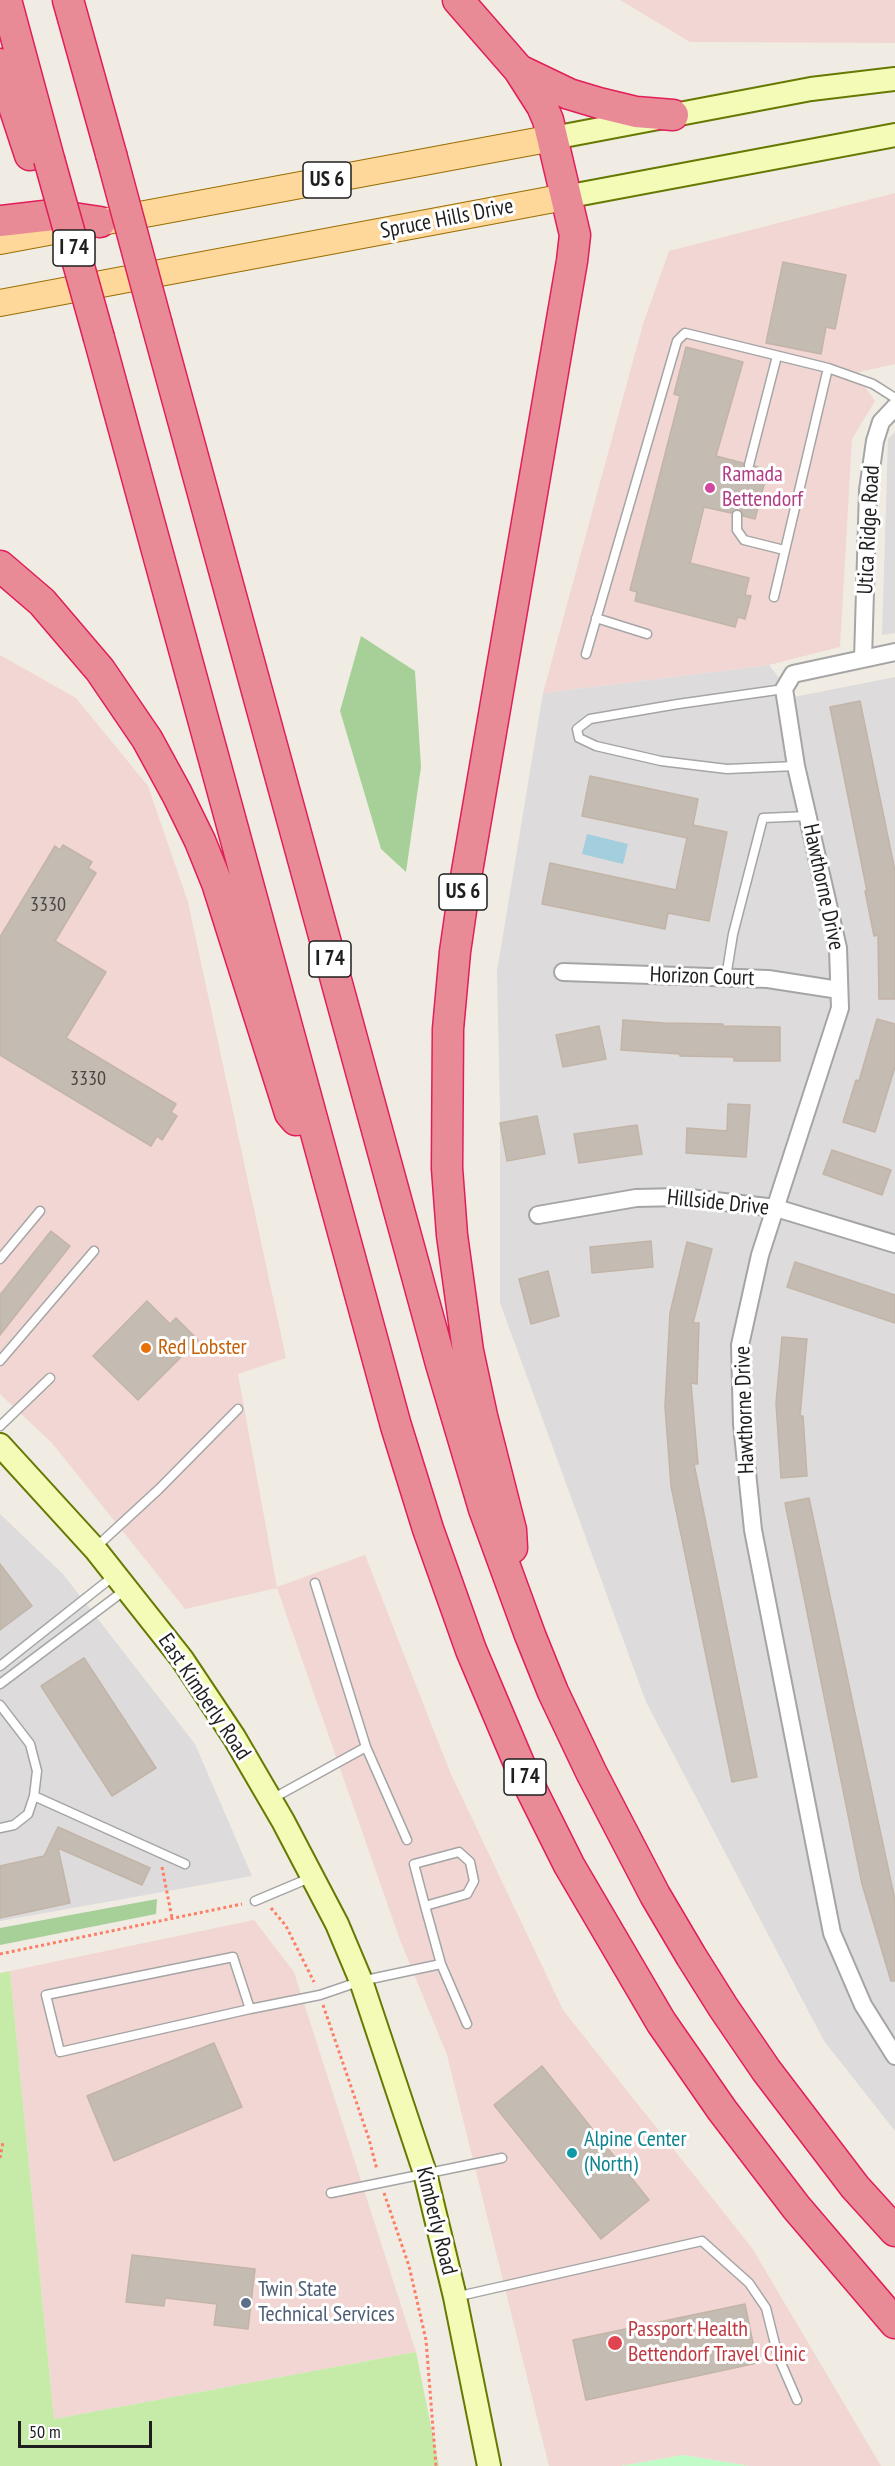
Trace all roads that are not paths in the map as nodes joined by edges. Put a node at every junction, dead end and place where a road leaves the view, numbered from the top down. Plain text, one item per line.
1 (6, 0) edge
2 (68, 0) edge
3 (458, 0) edge
4 (0, 64) edge
5 (519, 70) junction
6 (895, 79) edge
7 (673, 116) junction
8 (895, 135) edge
9 (553, 138) junction
10 (42, 162) junction
11 (565, 196) junction
12 (0, 221) edge
13 (100, 222) junction
14 (0, 242) edge
15 (0, 303) edge
16 (777, 356) junction
17 (828, 368) junction
18 (895, 398) edge
19 (895, 407) edge
20 (749, 465) dead end
21 (737, 515) dead end
22 (784, 550) junction
23 (0, 566) edge
24 (774, 597) dead end
25 (596, 618) junction
26 (647, 634) dead end
27 (895, 652) edge
28 (586, 654) dead end
29 (863, 658) junction
30 (784, 689) junction
31 (796, 766) junction
32 (808, 816) junction
33 (563, 972) dead end
34 (726, 977) junction
35 (839, 990) junction
36 (320, 1149) junction
37 (776, 1208) junction
38 (40, 1211) dead end
39 (538, 1215) dead end
40 (895, 1244) edge
41 (94, 1251) dead end
42 (0, 1259) edge
43 (0, 1361) edge
44 (50, 1378) dead end
45 (238, 1409) dead end
46 (0, 1426) edge
47 (0, 1445) edge
48 (94, 1549) junction
49 (121, 1582) junction
50 (315, 1583) dead end
51 (514, 1590) junction
52 (0, 1666) edge
53 (0, 1684) edge
54 (0, 1706) edge
55 (366, 1748) junction
56 (34, 1796) junction
57 (270, 1800) junction
58 (0, 1828) edge
59 (407, 1840) dead end
60 (184, 1864) dead end
61 (312, 1876) junction
62 (255, 1901) dead end
63 (425, 1906) junction
64 (441, 1964) junction
65 (360, 1981) junction
66 (250, 2009) junction
67 (467, 2024) dead end
68 (895, 2056) edge
69 (502, 2158) dead end
70 (425, 2173) junction
71 (331, 2193) dead end
72 (895, 2231) edge
73 (455, 2297) junction
74 (895, 2323) edge
75 (797, 2400) dead end
76 (489, 2466) edge

1 - 10 highway, I 74
2 - 51 highway, I 74, bridge
3 - 5 highway
4 - 10 highway
5 - 7 highway
5 - 9 highway
6 - 7 main road
7 - 9 main road
8 - 11 main road, Spruce Hills Drive
9 - 11 highway, US 6
9 - 13 main road, US 6
10 - 36 highway, I 74, bridge
11 - 15 main road, Spruce Hills Drive
11 - 51 highway, US 6
12 - 13 highway
13 - 14 main road, US 6
16 - 17 lane
16 - 20 lane
16 - 25 lane
17 - 18 lane
17 - 22 lane
19 - 29 street, Utica Ridge Road
21 - 22 lane
22 - 24 lane
23 - 36 highway
25 - 26 lane
25 - 28 lane
27 - 29 street
29 - 30 street
30 - 31 street, Hawthorne Drive
30 - 31 lane
31 - 32 street, Hawthorne Drive
32 - 34 lane
32 - 35 street, Hawthorne Drive
33 - 34 street, Horizon Court
34 - 35 street, Horizon Court
35 - 37 street, Hawthorne Drive
36 - 74 highway, I 74
37 - 39 street, Hillside Drive
37 - 40 street, Hillside Drive
37 - 68 street, Hawthorne Drive
38 - 42 lane
41 - 43 lane
44 - 46 lane
45 - 48 lane
47 - 48 main road, East Kimberly Road
48 - 49 main road, East Kimberly Road
49 - 52 lane
49 - 53 lane
49 - 57 main road, East Kimberly Road
50 - 55 lane
51 - 72 highway, I 74
54 - 56 lane
55 - 57 lane
55 - 59 lane
56 - 58 lane
56 - 60 lane
57 - 61 main road, East Kimberly Road
61 - 62 lane
61 - 65 main road, East Kimberly Road
63 - 63 lane
63 - 64 lane
64 - 65 lane
64 - 67 lane
65 - 66 lane
65 - 70 main road, Kimberly Road
66 - 66 lane
69 - 70 lane
70 - 71 lane
70 - 73 main road, Kimberly Road
73 - 75 lane
73 - 76 main road, Kimberly Road

